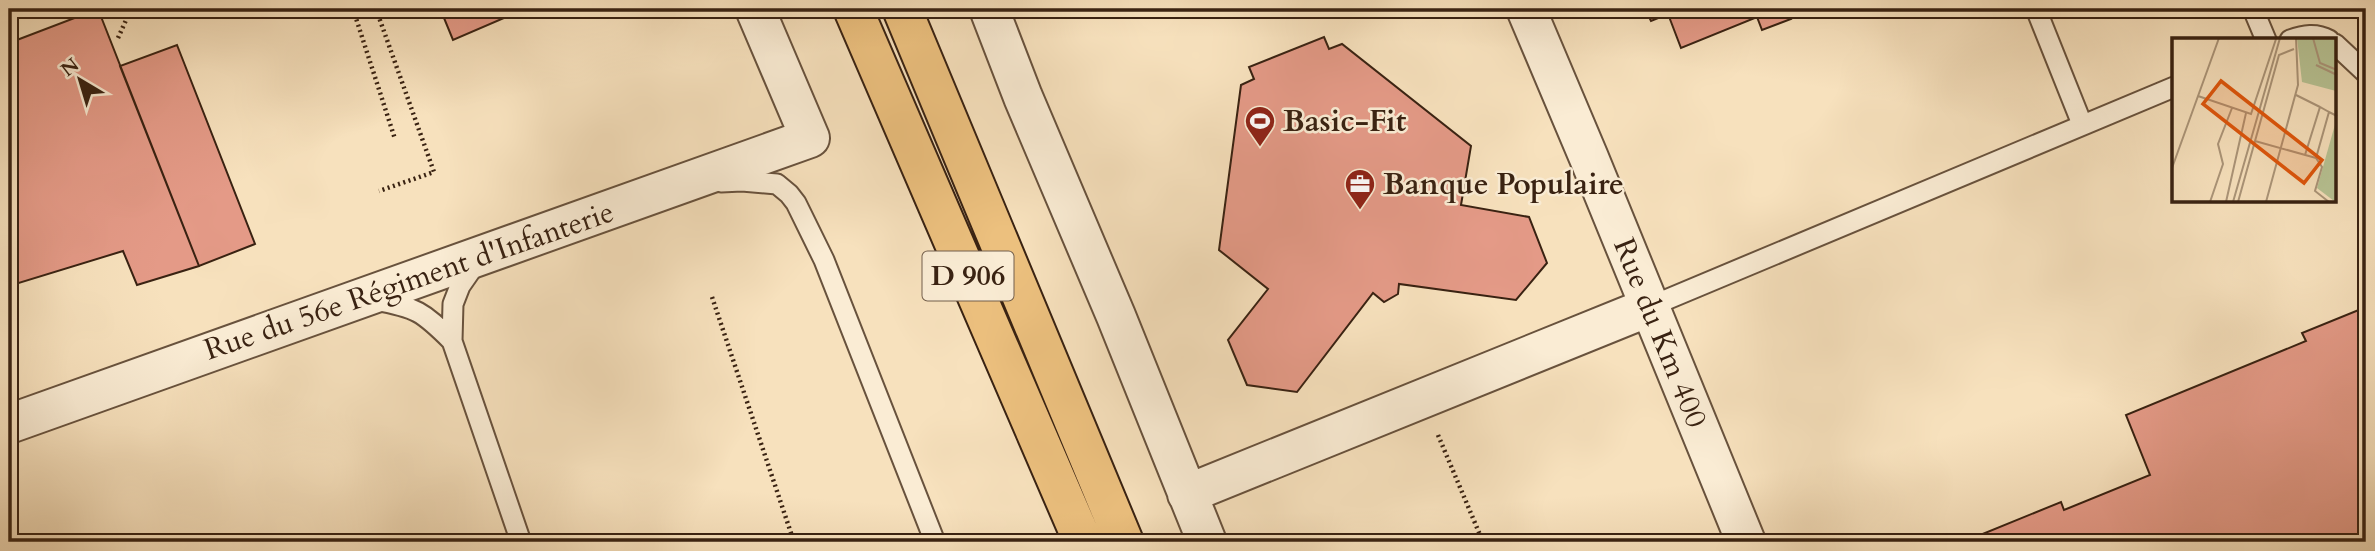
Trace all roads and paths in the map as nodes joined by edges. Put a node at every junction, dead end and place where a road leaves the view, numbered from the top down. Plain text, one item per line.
1 (131, 9) edge
2 (353, 9) edge
3 (376, 9) edge
4 (755, 9) edge
5 (853, 9) edge
6 (902, 9) edge
7 (989, 9) edge
8 (1526, 9) edge
9 (2036, 9) edge
10 (2253, 9) edge
11 (118, 38) dead end
12 (2265, 38) edge
13 (2296, 38) edge
14 (2325, 38) edge
15 (2336, 45) edge
16 (2366, 74) edge
17 (2172, 88) edge
18 (2082, 124) junction
19 (395, 139) dead end
20 (676, 187) junction
21 (379, 191) dead end
22 (481, 256) junction
23 (712, 296) dead end
24 (360, 297) junction
25 (1649, 307) junction
26 (452, 341) junction
27 (1423, 399) junction
28 (9, 424) edge
29 (1187, 494) junction
30 (521, 542) edge
31 (794, 542) edge
32 (935, 542) edge
33 (1083, 542) edge
34 (1124, 542) edge
35 (1207, 542) edge
36 (1483, 542) edge
37 (1746, 542) edge

1 - 11 path
2 - 19 path
3 - 21 path
4 - 20 street, Rue du 56e Régiment d'Infanterie
5 - 33 main road, D 906
6 - 34 main road, D 906
7 - 29 street
8 - 25 street, Rue du Km 400
9 - 18 lane
10 - 12 lane
13 - 14 lane
15 - 16 lane
17 - 18 lane
18 - 25 lane
20 - 22 street, Rue du 56e Régiment d'Infanterie
20 - 32 lane
22 - 24 street, Rue du 56e Régiment d'Infanterie
22 - 26 lane
23 - 31 path
24 - 26 lane
24 - 28 street, Rue du 56e Régiment d'Infanterie
25 - 27 street
25 - 37 street, Rue du Km 400
26 - 30 lane
27 - 29 street
27 - 36 path
29 - 35 street

